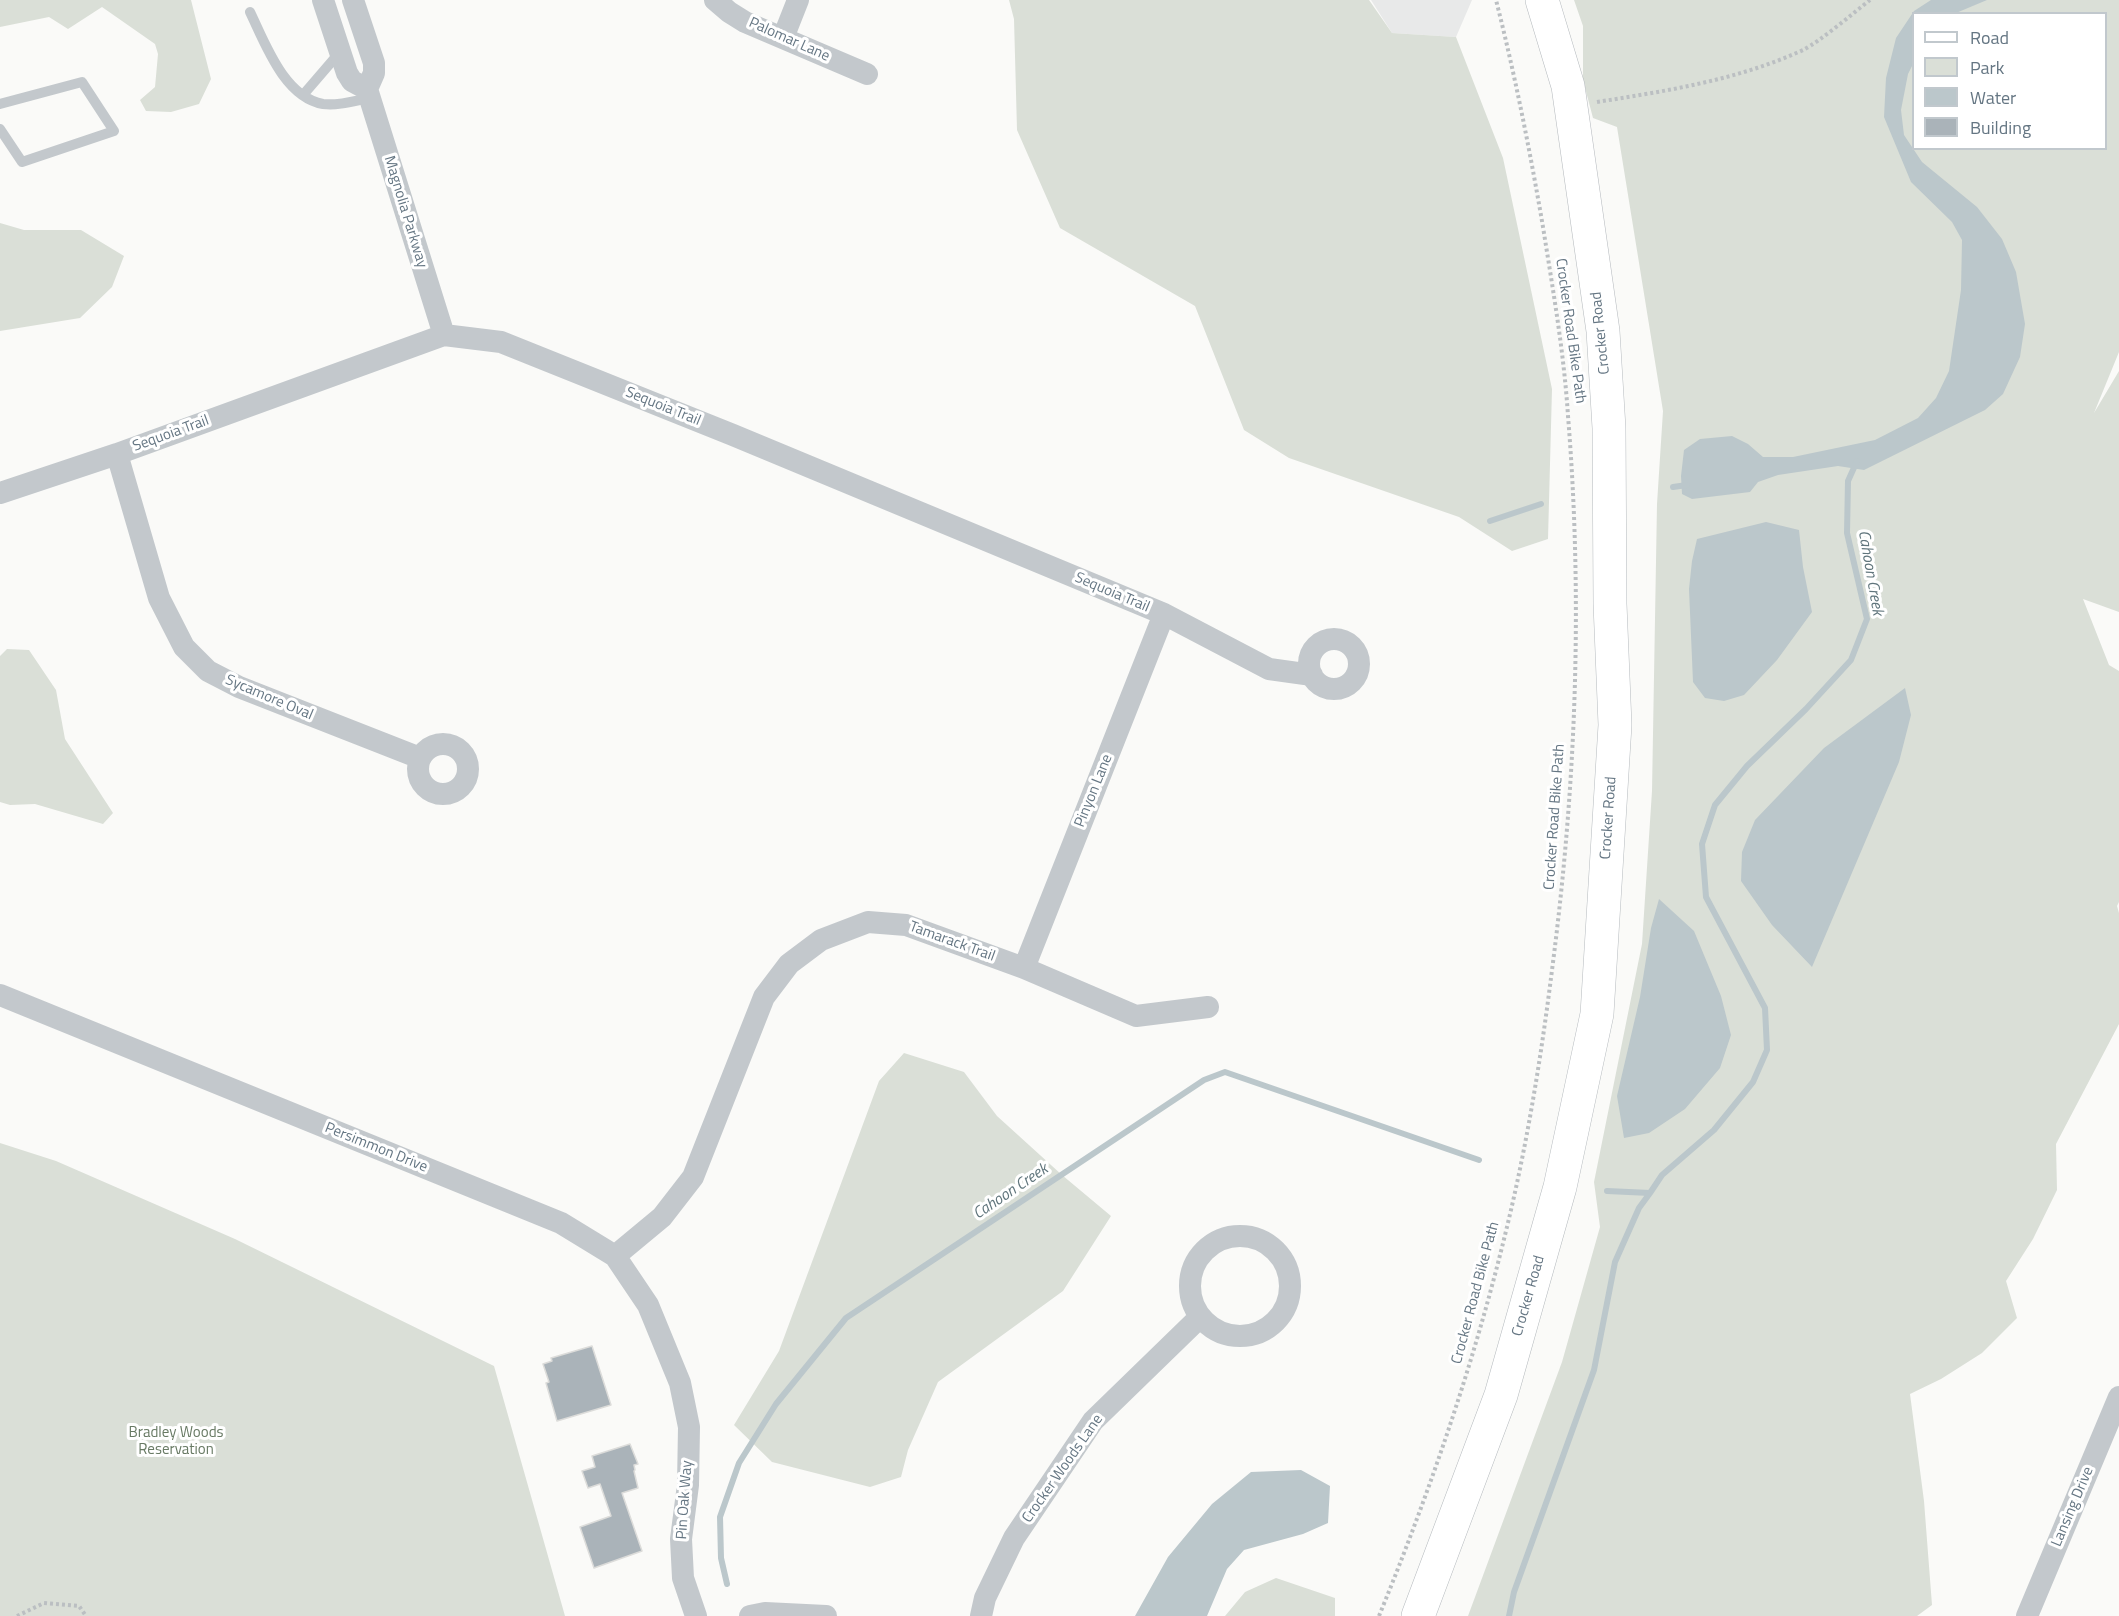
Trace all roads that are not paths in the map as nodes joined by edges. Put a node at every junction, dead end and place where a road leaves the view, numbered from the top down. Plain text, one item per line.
1 (323, 0) edge
2 (353, 0) edge
3 (715, 0) edge
4 (798, 0) edge
5 (1542, 0) edge
6 (250, 12) dead end
7 (783, 38) junction
8 (340, 52) junction
9 (867, 74) dead end
10 (303, 94) junction
11 (368, 94) junction
12 (0, 104) edge
13 (0, 129) edge
14 (444, 335) junction
15 (117, 454) junction
16 (0, 493) edge
17 (1164, 614) junction
18 (1312, 675) dead end
19 (420, 758) dead end
20 (1024, 968) junction
21 (0, 995) edge
22 (1208, 1007) dead end
23 (615, 1256) junction
24 (1200, 1317) junction
25 (680, 1383) joint
26 (2119, 1397) edge
27 (696, 1616) edge
28 (750, 1616) edge
29 (825, 1616) edge
30 (981, 1616) edge
31 (1418, 1616) edge
32 (2026, 1616) edge

1 - 8 street, Magnolia Parkway
2 - 11 street, Magnolia Parkway
3 - 7 street, Palomar Lane
4 - 7 street
5 - 31 main road, Crocker Road
6 - 10 lane
7 - 9 street, Palomar Lane
8 - 10 lane
8 - 11 street, Magnolia Parkway
10 - 11 lane
11 - 14 street, Magnolia Parkway
12 - 13 lane
14 - 15 street, Sequoia Trail
14 - 17 street, Sequoia Trail
15 - 16 street, Sequoia Trail
15 - 19 street, Sycamore Oval
17 - 18 street, Sequoia Trail
17 - 20 street, Pinyon Lane
20 - 22 street, Tamarack Trail
20 - 23 street, Tamarack Trail
21 - 23 street, Persimmon Drive
23 - 25 street, Persimmon Drive
24 - 24 street
24 - 30 street, Crocker Woods Lane
25 - 27 street, Pin Oak Way
26 - 32 street, Lansing Drive
28 - 29 street

